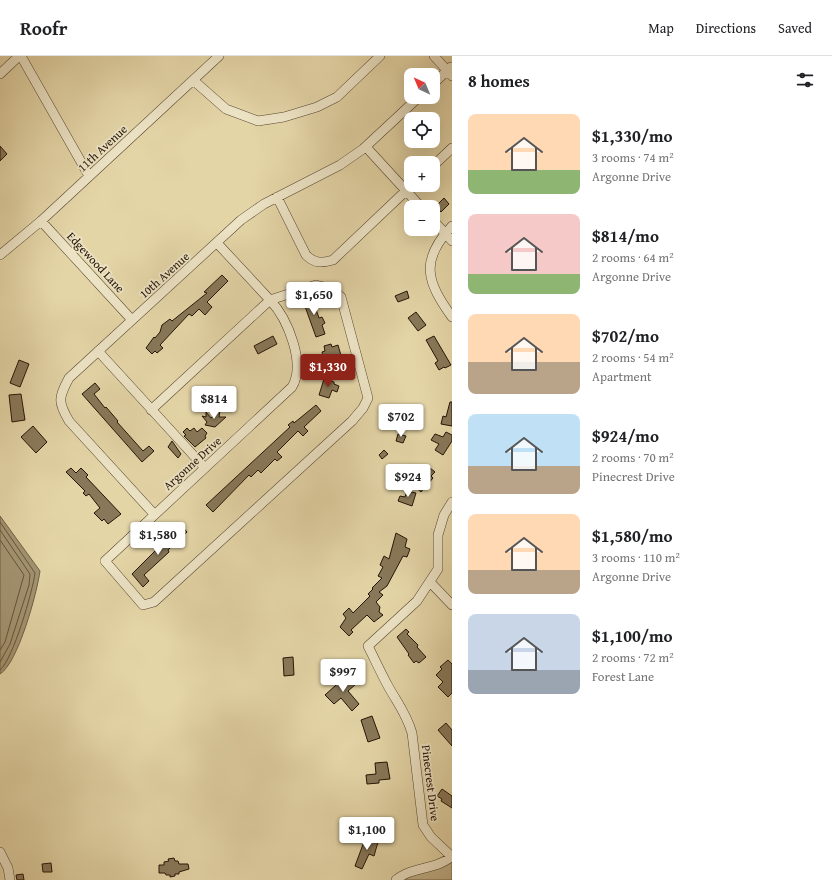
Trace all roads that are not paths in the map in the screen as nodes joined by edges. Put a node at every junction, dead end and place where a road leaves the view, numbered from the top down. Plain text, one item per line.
1 (20, 56) edge
2 (219, 56) edge
3 (380, 56) edge
4 (434, 56) edge
5 (451, 71) edge
6 (0, 74) edge
7 (440, 79) edge
8 (193, 80) junction
9 (412, 104) edge
10 (366, 147) junction
11 (452, 148) edge
12 (440, 159) edge
13 (89, 176) junction
14 (404, 183) edge
15 (405, 192) edge
16 (277, 197) junction
17 (41, 221) junction
18 (452, 226) edge
19 (440, 228) edge
20 (445, 233) junction
21 (452, 241) edge
22 (217, 243) junction
23 (0, 255) edge
24 (270, 300) junction
25 (452, 317) edge
26 (132, 320) junction
27 (98, 352) junction
28 (152, 410) junction
29 (205, 468) junction
30 (452, 502) edge
31 (154, 514) junction
32 (444, 515) junction
33 (452, 522) edge
34 (430, 582) junction
35 (452, 605) edge
36 (0, 852) edge
37 (452, 856) edge
38 (10, 880) edge
39 (396, 880) edge

1 - 6 street
1 - 13 street
2 - 8 street, 11th Avenue
3 - 8 street
4 - 5 street
5 - 7 street
8 - 13 street, 11th Avenue
9 - 10 street, 10th Avenue
10 - 14 street
10 - 16 street, 10th Avenue
11 - 12 street
13 - 17 street, 11th Avenue
15 - 16 street
16 - 22 street, 10th Avenue
17 - 23 street, 11th Avenue
17 - 26 street, Edgewood Lane
18 - 20 street
19 - 20 street
20 - 21 street
20 - 25 street
22 - 24 street, Argonne Drive
22 - 26 street, 10th Avenue
24 - 28 street
24 - 29 street, Argonne Drive
24 - 31 street, Argonne Drive
26 - 27 street, 10th Avenue
27 - 28 street
27 - 31 street, 10th Avenue
28 - 29 street
29 - 31 street, Argonne Drive
30 - 32 street, Pinecrest Drive
32 - 33 street
32 - 34 street, Pinecrest Drive
34 - 35 street
34 - 37 street, Pinecrest Drive
36 - 38 street
37 - 39 street

